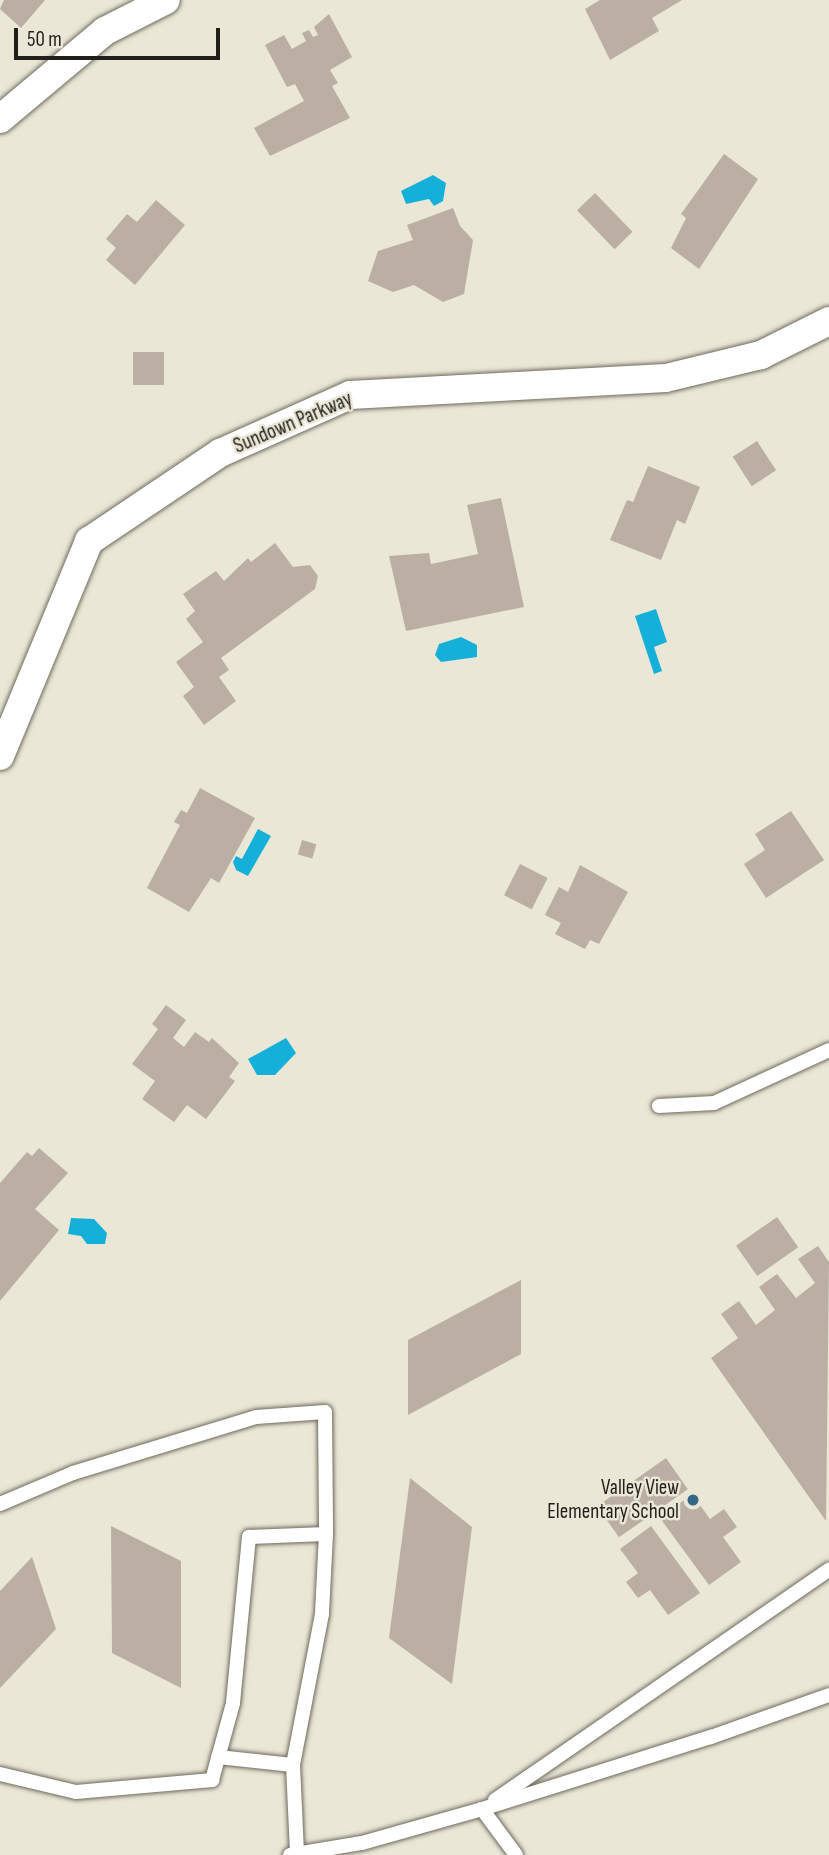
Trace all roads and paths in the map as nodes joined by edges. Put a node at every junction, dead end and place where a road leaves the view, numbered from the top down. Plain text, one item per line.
1 (166, 0) edge
2 (0, 120) edge
3 (829, 321) edge
4 (0, 756) edge
5 (829, 1050) edge
6 (659, 1106) dead end
7 (0, 1504) edge
8 (326, 1534) junction
9 (829, 1570) edge
10 (829, 1695) edge
11 (218, 1757) junction
12 (293, 1765) junction
13 (0, 1774) edge
14 (482, 1809) junction
15 (326, 1849) junction
16 (293, 1854) edge
17 (357, 1855) edge
18 (516, 1855) edge

1 - 2 street
3 - 4 street, Sundown Parkway
5 - 6 lane
7 - 8 lane
8 - 11 lane
8 - 12 lane
9 - 14 lane
10 - 14 lane
11 - 12 lane
11 - 13 lane
12 - 16 lane
14 - 15 lane
14 - 18 lane
15 - 16 lane
15 - 17 lane

